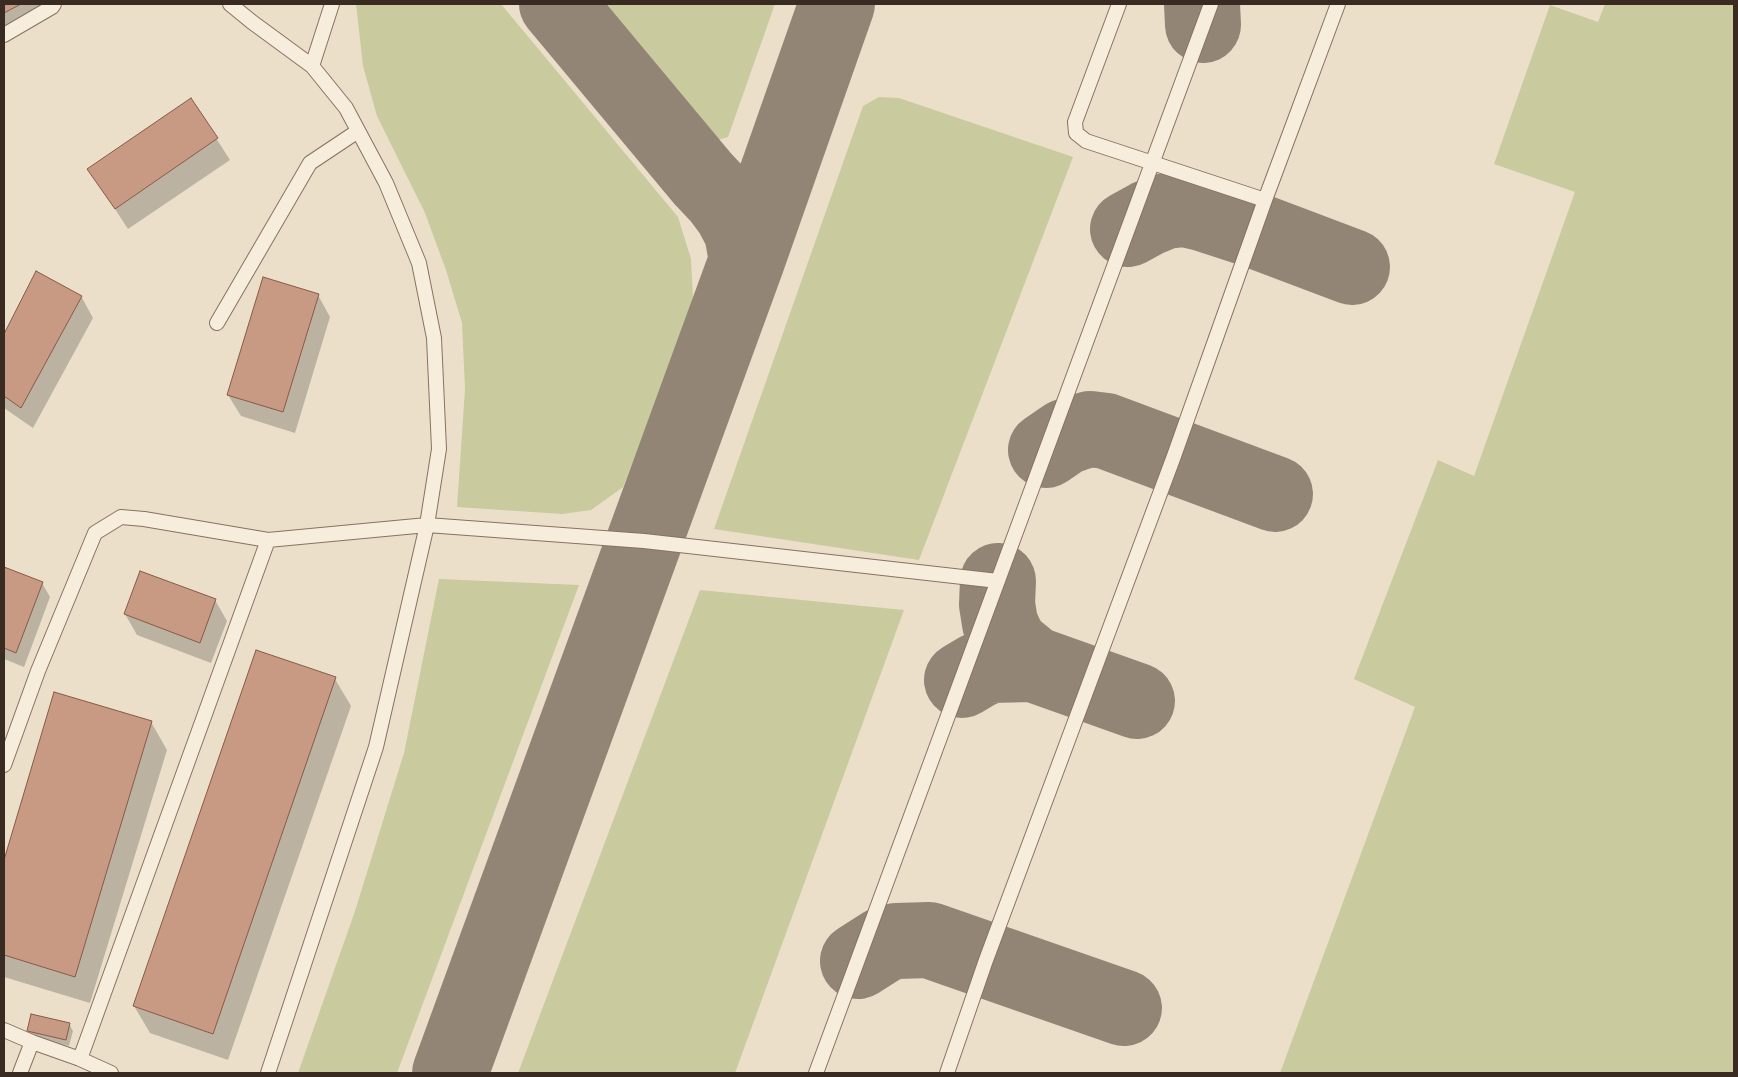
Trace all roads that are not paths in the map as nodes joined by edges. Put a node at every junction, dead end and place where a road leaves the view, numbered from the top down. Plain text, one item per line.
1 (54, 4) edge
2 (230, 4) edge
3 (332, 4) edge
4 (1119, 4) edge
5 (1211, 4) edge
6 (1338, 4) edge
7 (4, 35) edge
8 (312, 66) junction
9 (358, 131) junction
10 (1152, 163) junction
11 (1265, 200) junction
12 (217, 323) dead end
13 (427, 525) junction
14 (268, 540) junction
15 (998, 582) junction
16 (4, 765) edge
17 (4, 1030) edge
18 (32, 1042) junction
19 (80, 1060) junction
20 (20, 1073) edge
21 (111, 1073) edge
22 (268, 1073) edge
23 (816, 1073) edge
24 (947, 1073) edge

1 - 7 lane
2 - 8 lane
3 - 8 lane
4 - 10 lane
5 - 10 lane
6 - 11 lane
8 - 9 lane
9 - 12 lane
9 - 13 lane
10 - 11 lane
10 - 15 lane
11 - 24 lane
13 - 14 lane
13 - 15 lane
13 - 22 lane
14 - 16 lane
14 - 19 lane
15 - 23 lane
17 - 18 lane
18 - 19 lane
18 - 20 lane
19 - 21 lane

